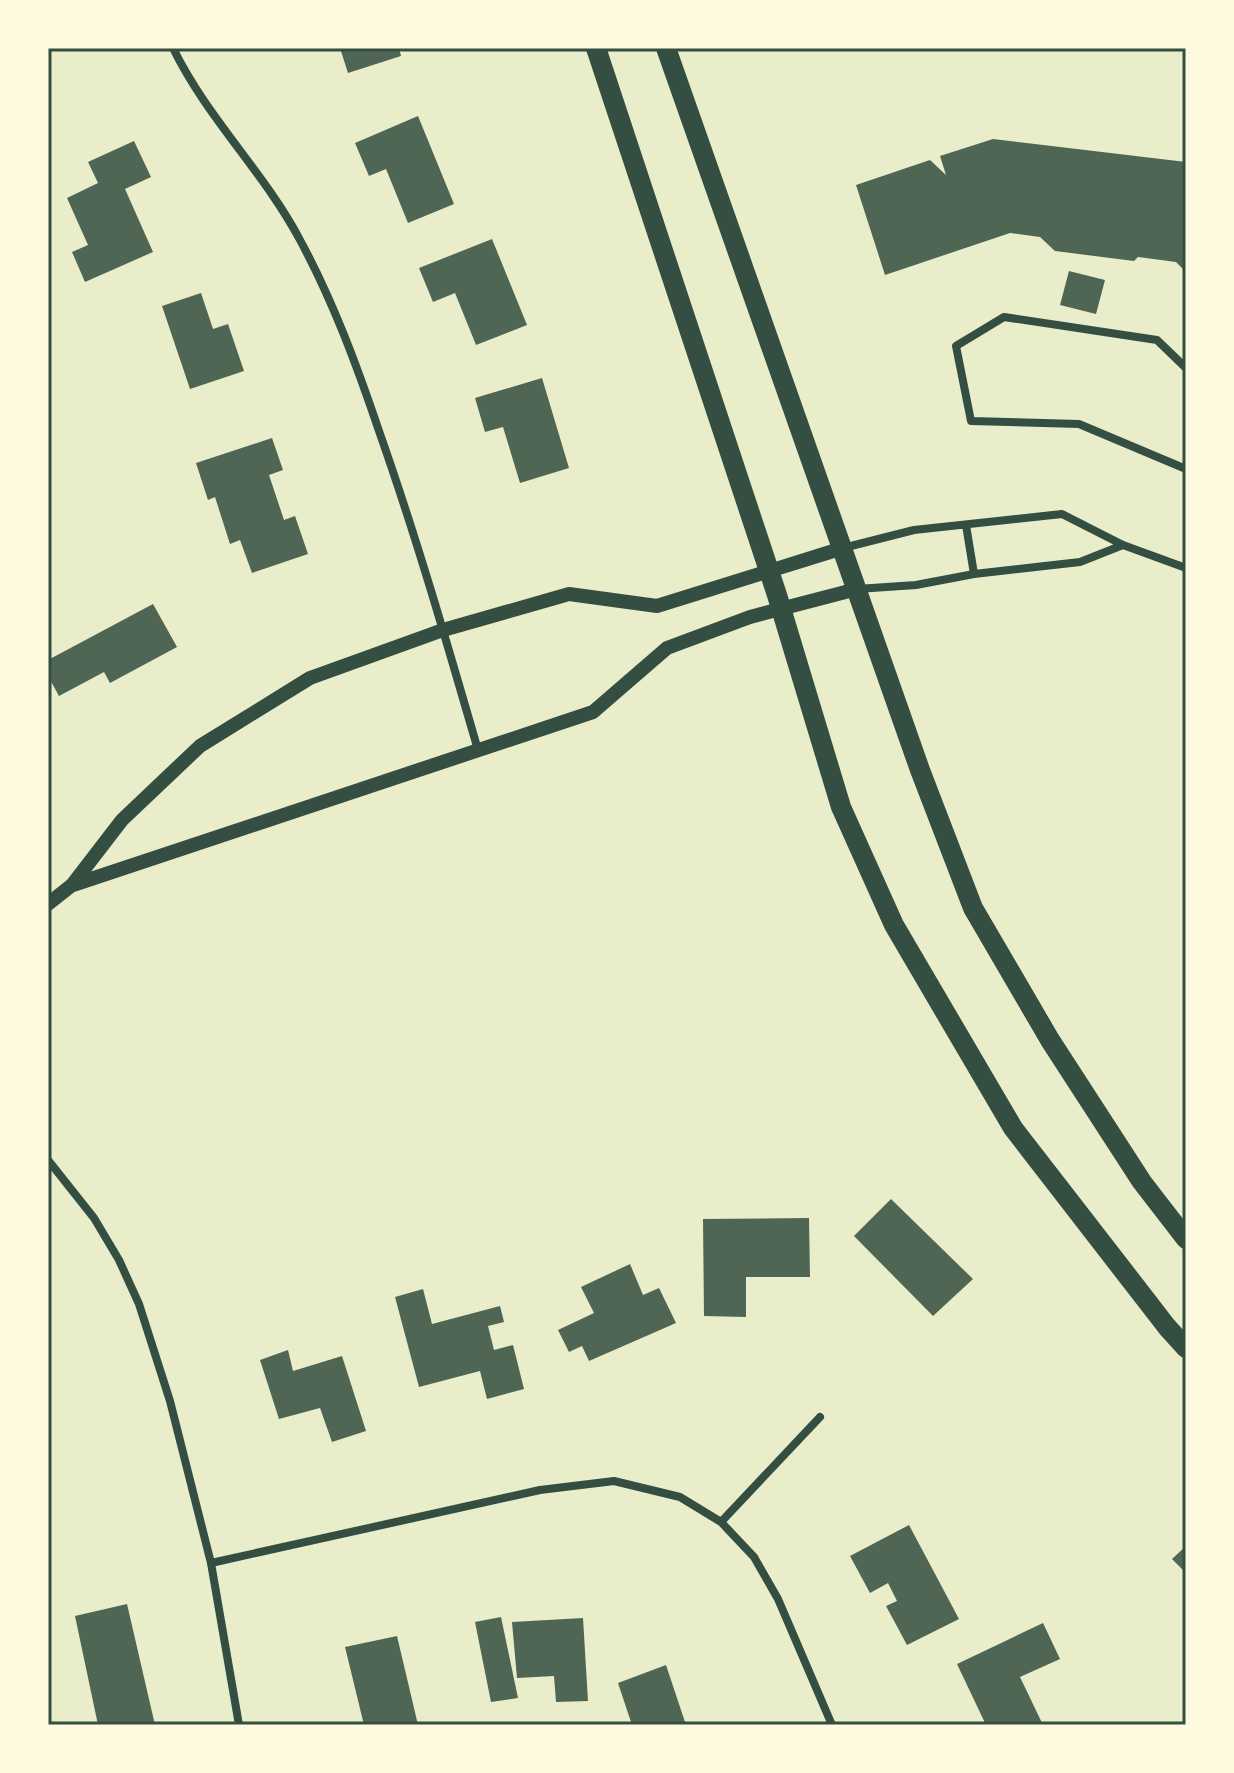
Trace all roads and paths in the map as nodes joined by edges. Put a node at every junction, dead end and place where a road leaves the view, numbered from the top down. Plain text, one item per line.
1 (173, 48) edge
2 (596, 48) edge
3 (666, 48) edge
4 (1186, 368) edge
5 (1186, 469) edge
6 (966, 525) junction
7 (1123, 545) junction
8 (843, 548) junction
9 (1186, 568) edge
10 (769, 571) junction
11 (974, 574) junction
12 (857, 589) junction
13 (782, 609) junction
14 (443, 630) junction
15 (478, 750) junction
16 (72, 885) junction
17 (48, 904) edge
18 (48, 1160) edge
19 (1186, 1239) edge
20 (1186, 1348) edge
21 (820, 1417) dead end
22 (721, 1522) junction
23 (211, 1563) junction
24 (239, 1725) edge
25 (832, 1725) edge

1 - 14 street
2 - 10 main road
3 - 8 main road
4 - 5 street
6 - 7 street
6 - 8 street
6 - 11 street
7 - 9 street
7 - 11 street
8 - 10 street
8 - 12 main road
10 - 13 main road
10 - 14 street
11 - 12 street
12 - 13 street
12 - 19 main road
13 - 15 street
13 - 20 main road
14 - 15 street
14 - 16 street
15 - 16 street
16 - 17 street
18 - 23 street
21 - 22 street
22 - 23 street
22 - 25 street
23 - 24 street

